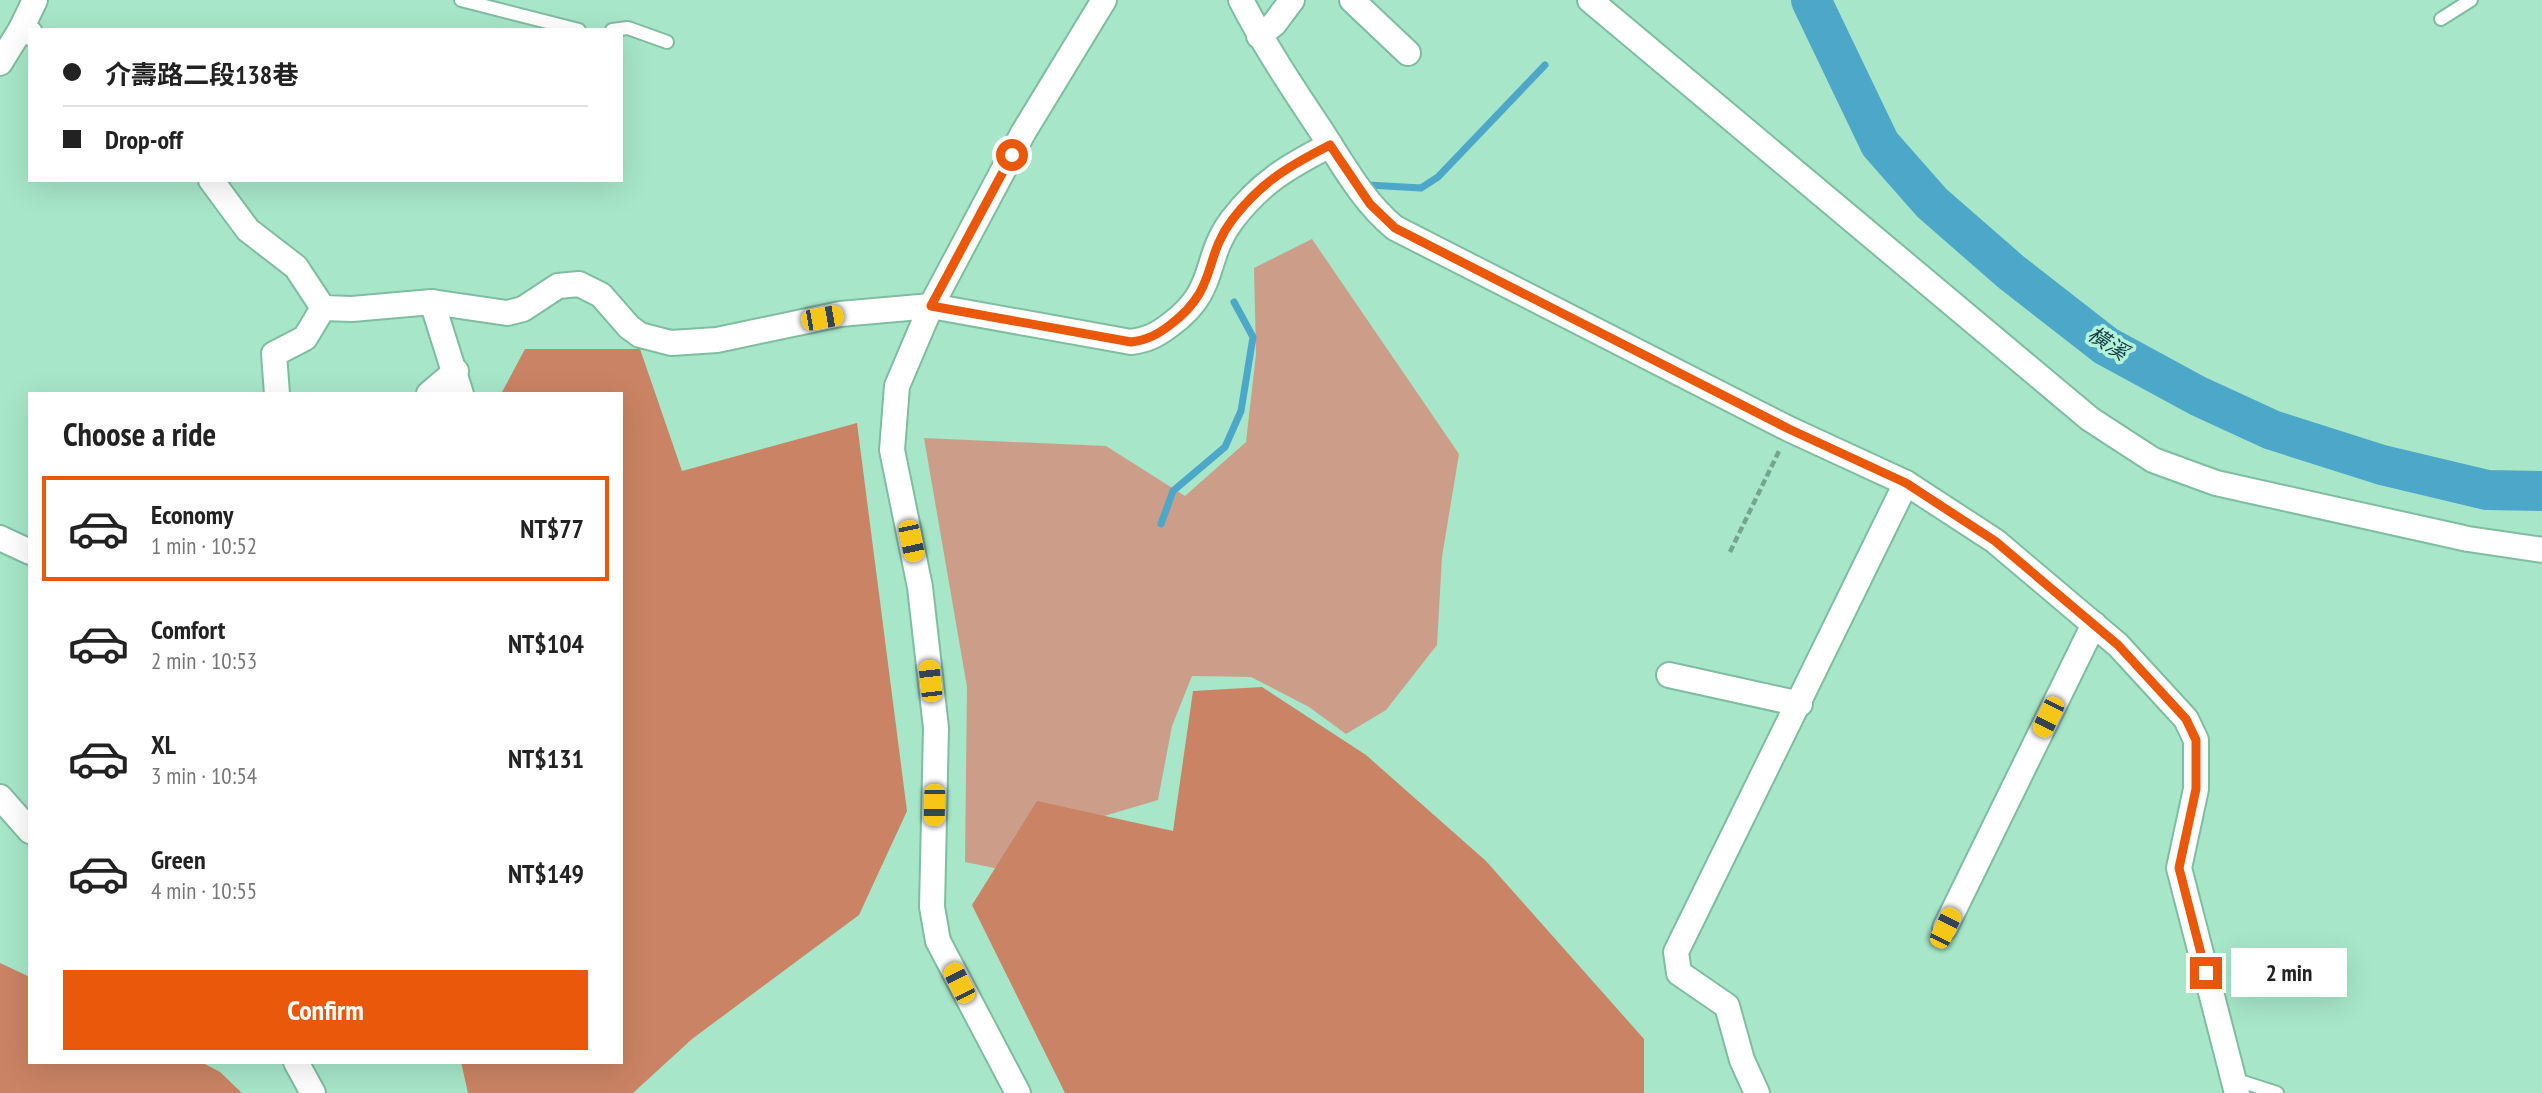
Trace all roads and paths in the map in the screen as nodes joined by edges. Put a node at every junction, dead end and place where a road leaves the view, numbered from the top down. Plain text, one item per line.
1 (35, 0) edge
2 (461, 0) edge
3 (1104, 0) edge
4 (1241, 0) edge
5 (1292, 0) edge
6 (1352, 0) edge
7 (1590, 0) edge
8 (2471, 0) edge
9 (2441, 19) dead end
10 (571, 28) edge
11 (623, 29) edge
12 (25, 31) edge
13 (1259, 36) junction
14 (667, 42) dead end
15 (1408, 53) dead end
16 (0, 63) edge
17 (1330, 145) junction
18 (212, 182) edge
19 (432, 302) junction
20 (931, 306) junction
21 (323, 308) junction
22 (459, 382) edge
23 (277, 392) edge
24 (434, 392) edge
25 (1789, 429) junction
26 (1906, 483) junction
27 (0, 538) edge
28 (2542, 550) edge
29 (28, 551) edge
30 (1730, 552) dead end
31 (2094, 624) junction
32 (1669, 675) dead end
33 (1800, 704) junction
34 (0, 797) edge
35 (28, 829) edge
36 (1945, 928) dead end
37 (297, 1064) edge
38 (2235, 1086) edge
39 (313, 1093) edge
40 (1017, 1093) edge
41 (1757, 1093) edge
42 (2277, 1093) edge

1 - 12 street
2 - 10 lane
3 - 20 street
4 - 13 street
5 - 13 street
6 - 15 street
7 - 28 street
8 - 9 lane
11 - 14 lane
12 - 16 street
13 - 17 street
17 - 20 street
17 - 25 street
18 - 21 street
19 - 20 street
19 - 21 street
19 - 22 street
20 - 40 street
21 - 23 street
22 - 24 street
25 - 26 street
25 - 30 path
26 - 31 street
26 - 33 street
27 - 29 street
31 - 36 street
31 - 38 street
32 - 33 street
33 - 41 street
34 - 35 street
37 - 39 street
38 - 42 lane

